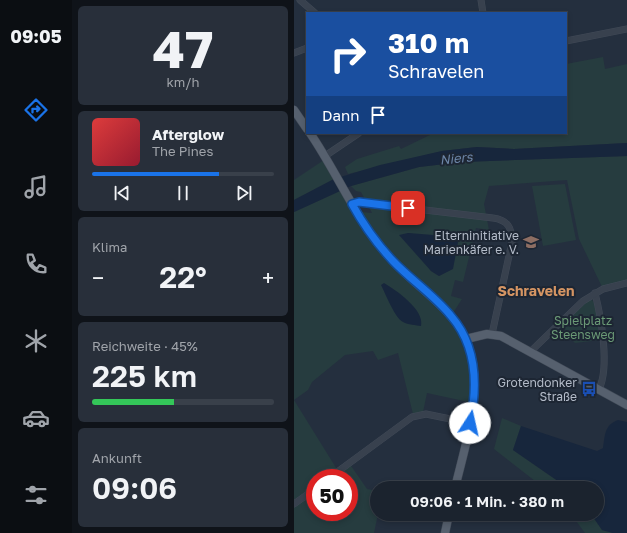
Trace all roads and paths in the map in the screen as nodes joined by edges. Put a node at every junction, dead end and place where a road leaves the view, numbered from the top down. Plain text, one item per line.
1 (300, 0) edge
2 (481, 0) edge
3 (314, 12) edge
4 (483, 12) edge
5 (627, 29) edge
6 (567, 41) edge
7 (306, 48) edge
8 (294, 53) edge
9 (294, 110) edge
10 (306, 128) edge
11 (311, 134) edge
12 (358, 134) edge
13 (325, 156) junction
14 (352, 204) junction
15 (627, 283) edge
16 (596, 293) junction
17 (492, 334) junction
18 (466, 339) junction
19 (530, 352) junction
20 (599, 389) junction
21 (627, 405) edge
22 (470, 423) junction
23 (341, 469) edge
24 (457, 481) edge
25 (306, 495) edge
26 (294, 504) edge
27 (448, 521) edge
28 (445, 533) edge

1 - 3 street
2 - 4 street
5 - 6 street
7 - 8 street
9 - 10 main road
11 - 13 main road
12 - 13 street
13 - 14 main road
14 - 17 street
14 - 18 main road
15 - 16 street
16 - 19 street
16 - 20 street
17 - 18 main road
17 - 19 main road
18 - 22 main road
19 - 20 main road
20 - 21 main road
22 - 23 street
22 - 24 main road
25 - 26 street
27 - 28 main road

